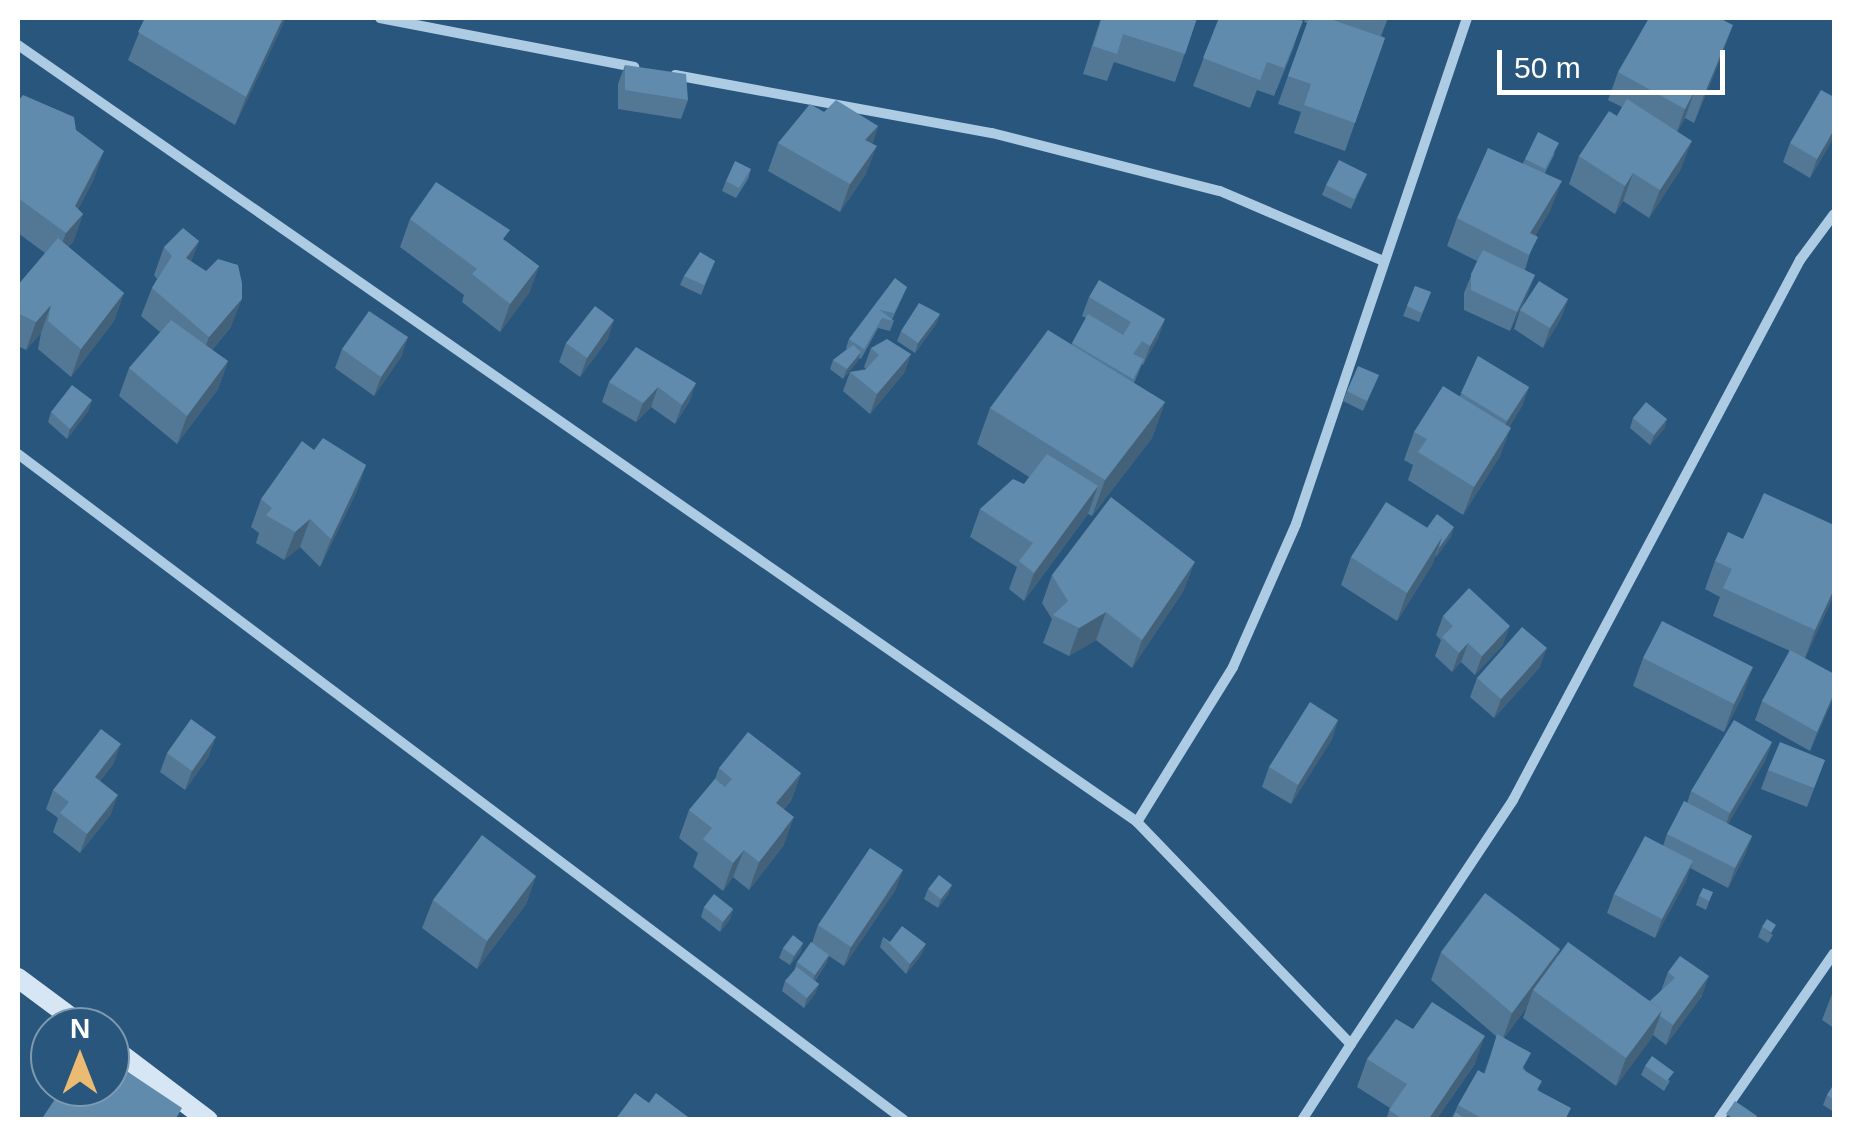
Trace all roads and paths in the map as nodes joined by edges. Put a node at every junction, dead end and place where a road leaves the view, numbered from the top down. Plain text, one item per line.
1 (380, 18) edge
2 (1467, 18) edge
3 (18, 44) edge
4 (644, 68) edge
5 (663, 72) edge
6 (1834, 214) edge
7 (1382, 261) junction
8 (18, 454) edge
9 (1137, 822) junction
10 (1834, 953) edge
11 (18, 978) edge
12 (57, 1007) edge
13 (1351, 1044) junction
14 (130, 1061) edge
15 (208, 1120) edge
16 (904, 1120) edge
17 (1302, 1120) edge
18 (1718, 1120) edge

1 - 4 street
2 - 7 street
3 - 9 street
5 - 7 street
6 - 13 street
7 - 9 street
8 - 16 street
9 - 13 street
10 - 18 street
11 - 12 street
13 - 17 street
14 - 15 street

